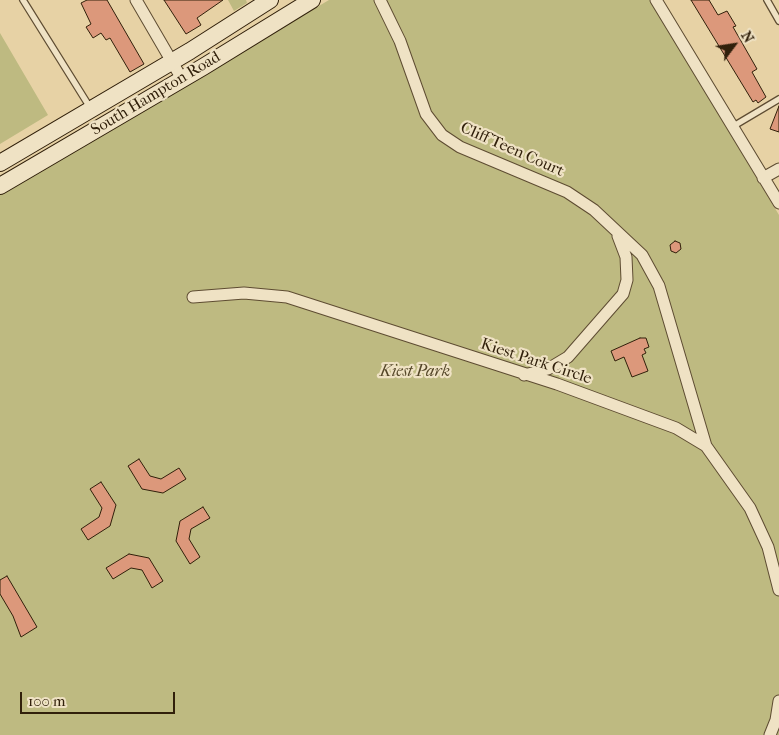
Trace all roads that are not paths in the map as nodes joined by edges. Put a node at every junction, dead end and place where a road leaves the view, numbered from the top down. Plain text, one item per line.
1 (23, 0) edge
2 (136, 0) edge
3 (312, 0) edge
4 (380, 0) edge
5 (656, 0) edge
6 (767, 0) edge
7 (261, 3) edge
8 (779, 20) edge
9 (173, 61) junction
10 (182, 79) junction
11 (779, 99) edge
12 (91, 109) junction
13 (732, 127) junction
14 (0, 163) edge
15 (779, 169) edge
16 (763, 178) junction
17 (0, 186) edge
18 (779, 203) edge
19 (615, 230) junction
20 (192, 297) dead end
21 (523, 375) junction
22 (706, 446) junction
23 (779, 590) edge
24 (779, 701) edge
25 (770, 735) edge

1 - 12 lane
2 - 9 street
3 - 10 main road, South Hampton Road
4 - 19 street, Cliff Teen Court
5 - 13 street
6 - 8 lane
7 - 9 main road, South Hampton Road
9 - 10 street
9 - 12 main road, South Hampton Road
10 - 17 main road, South Hampton Road
11 - 13 lane
12 - 14 main road, South Hampton Road
13 - 16 street
15 - 16 street
16 - 18 street
19 - 21 street, Cliff Teen Court
19 - 22 street, Cliff Teen Court
20 - 21 street, Kiest Park Circle
21 - 22 street, Kiest Park Circle
22 - 23 street, Kiest Park Circle
24 - 25 street

